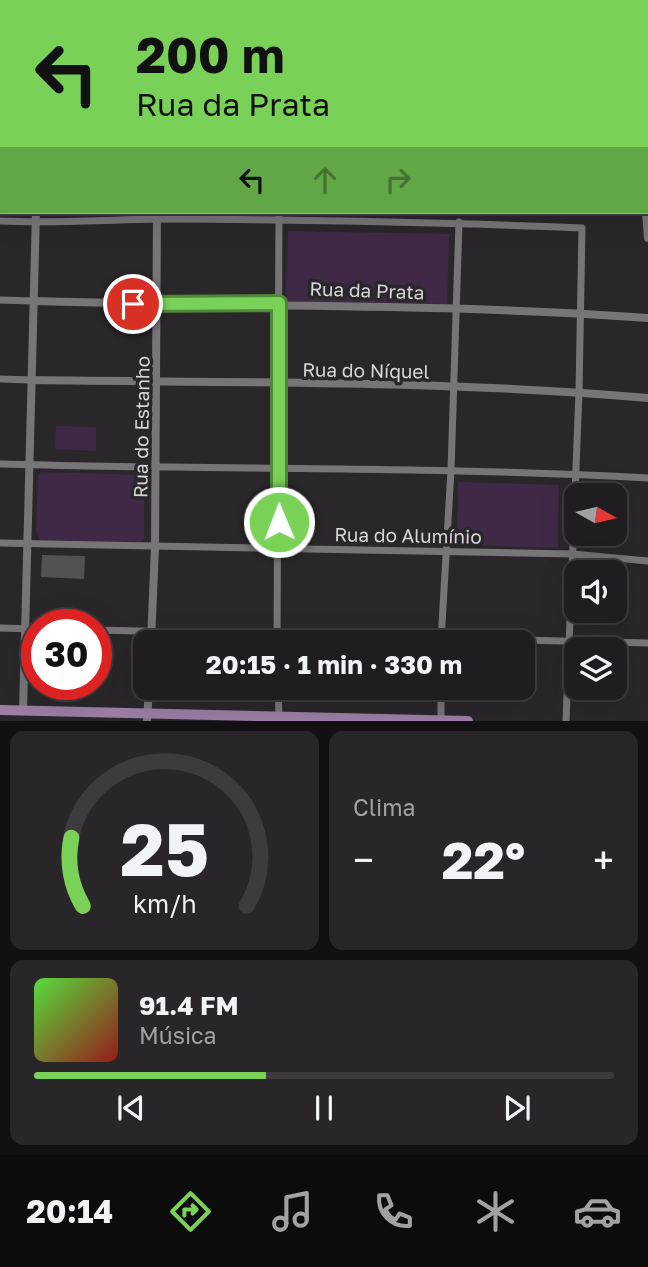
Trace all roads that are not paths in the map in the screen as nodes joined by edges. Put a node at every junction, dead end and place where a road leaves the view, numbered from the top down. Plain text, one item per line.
1 (36, 214) edge
2 (646, 214) edge
3 (157, 215) edge
4 (279, 216) edge
5 (0, 222) edge
6 (459, 222) junction
7 (35, 223) junction
8 (648, 238) edge
9 (0, 300) edge
10 (33, 301) junction
11 (279, 303) junction
12 (158, 304) junction
13 (456, 309) junction
14 (579, 313) junction
15 (648, 318) edge
16 (0, 379) edge
17 (32, 380) junction
18 (157, 382) junction
19 (278, 384) junction
20 (455, 387) junction
21 (579, 392) junction
22 (648, 398) edge
23 (0, 464) edge
24 (29, 465) junction
25 (278, 468) junction
26 (156, 469) junction
27 (451, 470) junction
28 (576, 474) junction
29 (648, 478) edge
30 (0, 543) edge
31 (27, 544) junction
32 (155, 547) junction
33 (279, 549) junction
34 (447, 551) junction
35 (573, 554) junction
36 (648, 561) edge
37 (25, 609) edge
38 (0, 628) edge
39 (21, 629) edge
40 (151, 630) edge
41 (277, 630) edge
42 (442, 630) edge
43 (112, 631) edge
44 (133, 631) edge
45 (569, 637) edge
46 (535, 640) edge
47 (564, 640) edge
48 (627, 642) edge
49 (648, 643) edge
50 (23, 700) edge
51 (149, 700) edge
52 (281, 700) edge
53 (441, 700) edge
54 (567, 700) edge
55 (0, 710) edge
56 (23, 711) junction
57 (148, 718) edge
58 (286, 719) edge
59 (419, 720) edge
60 (441, 721) edge
61 (468, 721) edge
62 (566, 721) edge

1 - 7 street
2 - 8 street
3 - 4 street
3 - 7 street
3 - 12 street, Rua do Estanho
4 - 6 street
4 - 11 street
5 - 7 street
6 - 13 street
6 - 14 street
7 - 10 street
9 - 10 street, Rua da Prata
10 - 12 street, Rua da Prata
10 - 17 street
11 - 12 street, Rua da Prata
11 - 13 street, Rua da Prata
11 - 19 street
12 - 18 street, Rua do Estanho
13 - 14 street, Rua da Prata
13 - 20 street
14 - 15 street, Rua da Prata
14 - 21 street
16 - 17 street, Rua do Níquel
17 - 18 street, Rua do Níquel
17 - 24 street
18 - 19 street, Rua do Níquel
18 - 26 street, Rua do Estanho
19 - 20 street, Rua do Níquel
19 - 25 street
20 - 21 street, Rua do Níquel
20 - 27 street
21 - 22 street, Rua do Níquel
21 - 28 street
23 - 24 street
24 - 26 street
24 - 31 street
25 - 26 street
25 - 27 street
25 - 33 street
26 - 32 street, Rua do Estanho
27 - 28 street
27 - 34 street
28 - 29 street
28 - 35 street
30 - 31 street, Rua do Alumínio
31 - 32 street, Rua do Alumínio
31 - 37 street
32 - 33 street, Rua do Alumínio
32 - 40 street, Rua do Estanho
33 - 34 street, Rua do Alumínio
33 - 41 street
34 - 35 street, Rua do Alumínio
34 - 42 street
35 - 36 street, Rua do Alumínio
35 - 45 street
38 - 39 street
43 - 44 street
46 - 47 street
48 - 49 street
50 - 56 street
51 - 57 street
52 - 58 street
53 - 60 street
54 - 62 street
55 - 56 main road
56 - 57 main road
57 - 58 main road
58 - 59 main road
59 - 60 main road
60 - 61 main road

